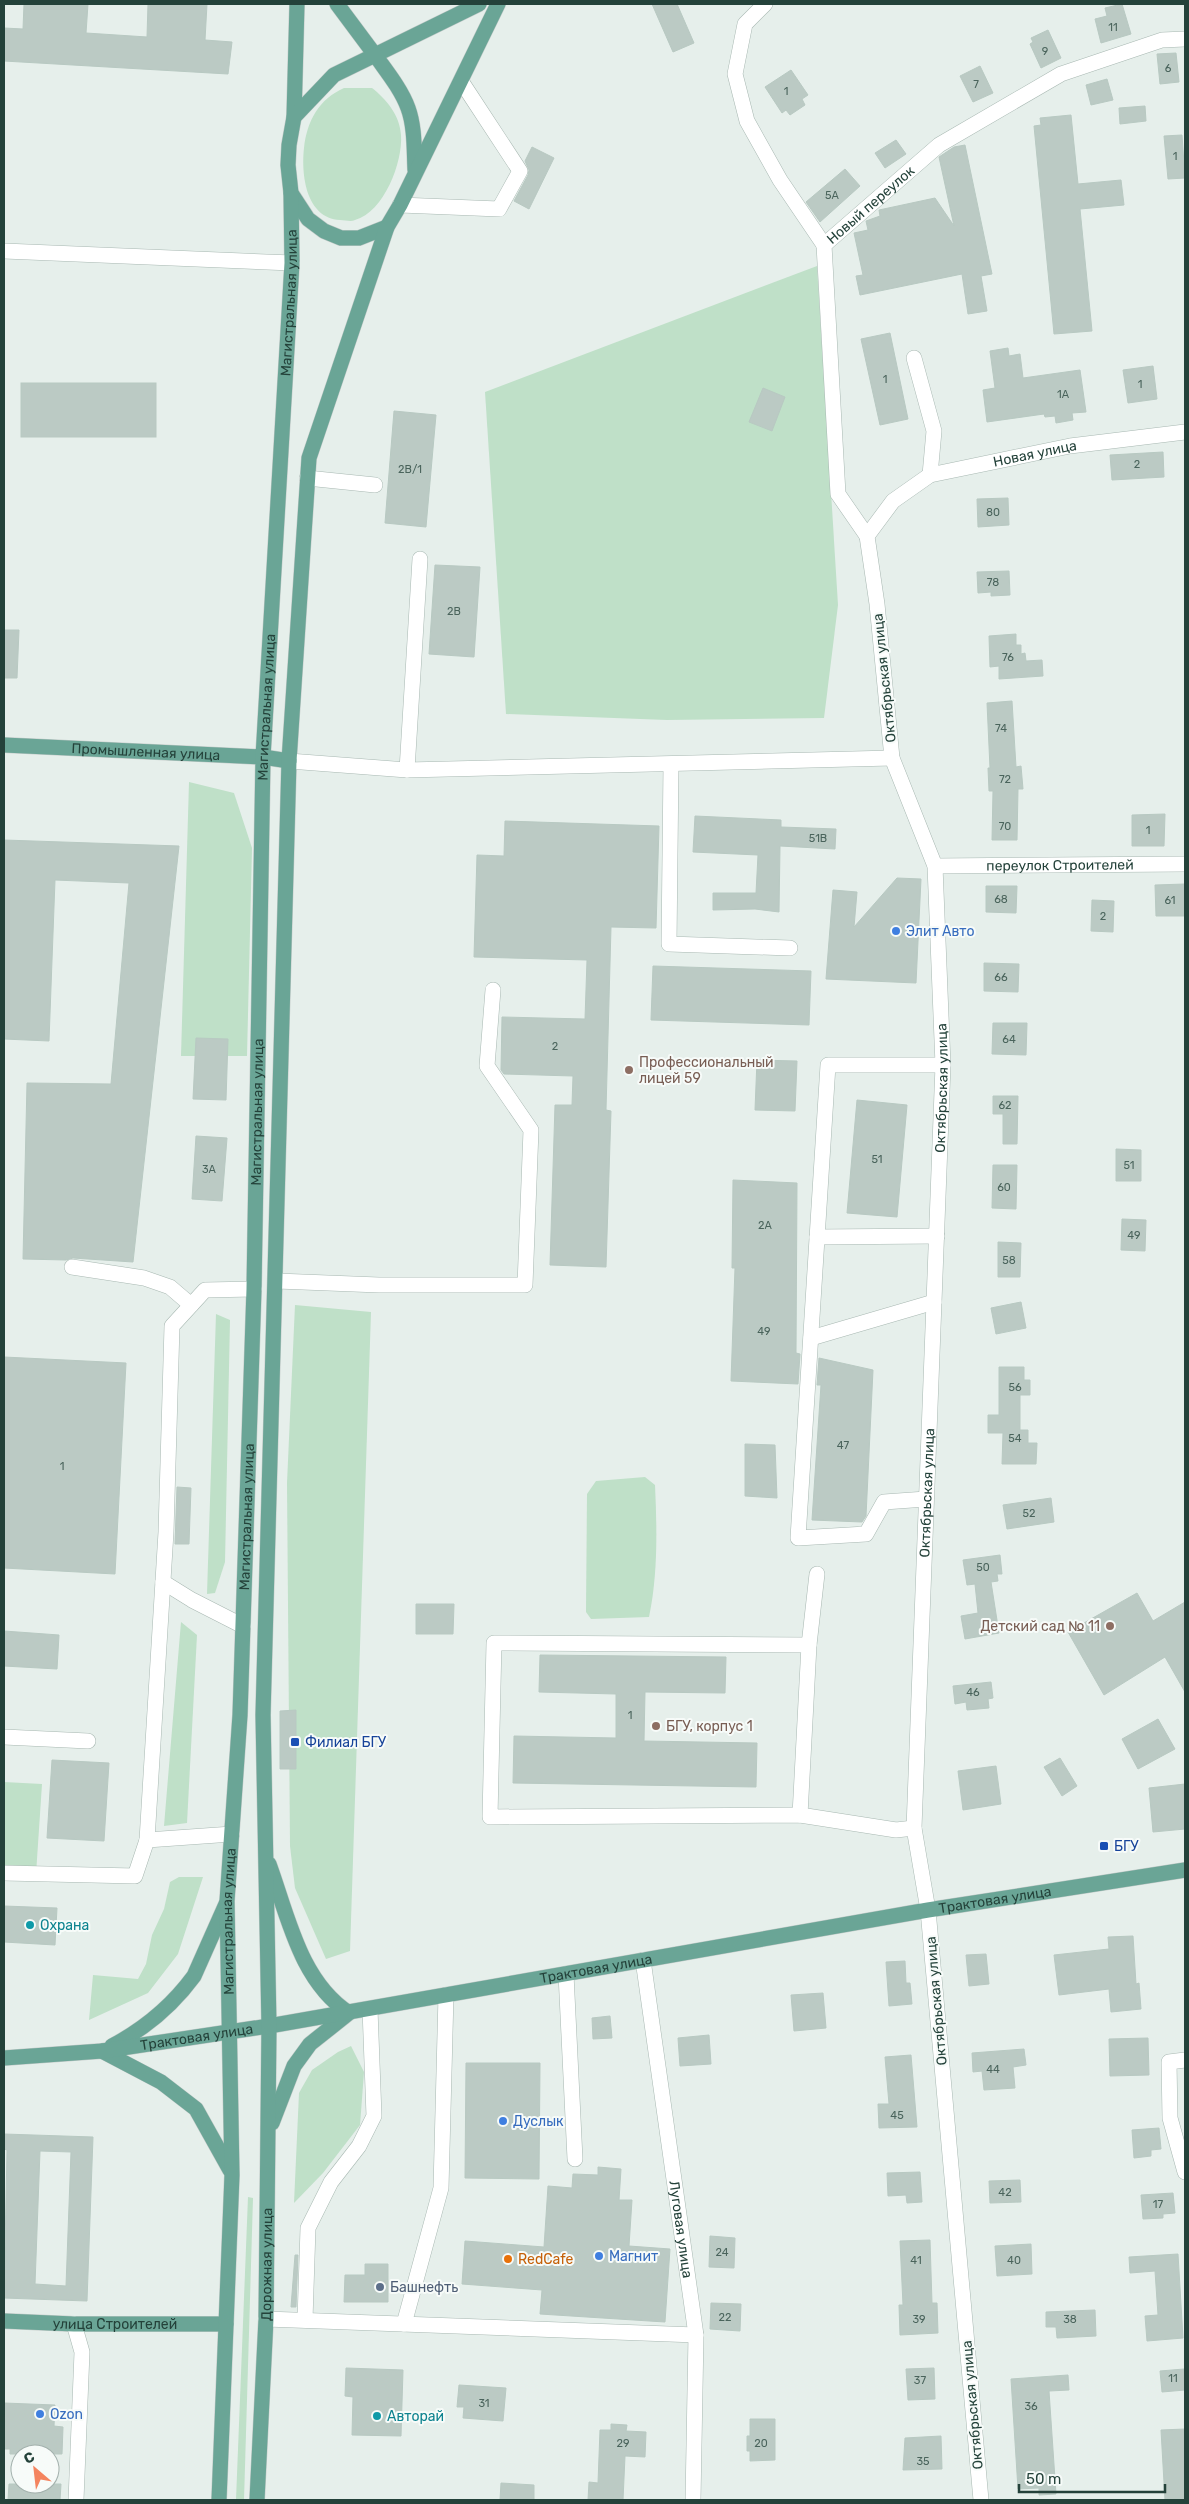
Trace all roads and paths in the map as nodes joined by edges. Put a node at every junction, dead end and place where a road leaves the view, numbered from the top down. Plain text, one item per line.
1 (297, 4) edge
2 (337, 4) edge
3 (479, 4) edge
4 (498, 4) edge
5 (764, 4) edge
6 (1185, 39) edge
7 (375, 55) junction
8 (461, 81) junction
9 (294, 117) junction
10 (416, 170) junction
11 (291, 193) junction
12 (400, 205) junction
13 (387, 227) junction
14 (824, 245) junction
15 (4, 251) edge
16 (292, 263) junction
17 (914, 358) dead end
18 (1185, 432) edge
19 (930, 476) junction
20 (307, 478) junction
21 (375, 485) dead end
22 (867, 536) junction
23 (420, 559) dead end
24 (4, 745) edge
25 (263, 757) junction
26 (892, 758) junction
27 (289, 760) junction
28 (671, 765) junction
29 (407, 770) junction
30 (1185, 864) edge
31 (936, 866) junction
32 (790, 948) dead end
33 (493, 990) dead end
34 (943, 1066) junction
35 (936, 1236) junction
36 (817, 1237) junction
37 (72, 1267) dead end
38 (277, 1281) junction
39 (254, 1289) junction
40 (934, 1302) junction
41 (191, 1306) junction
42 (811, 1338) junction
43 (926, 1498) junction
44 (816, 1574) dead end
45 (163, 1582) junction
46 (243, 1626) junction
47 (809, 1645) junction
48 (4, 1737) edge
49 (88, 1741) dead end
50 (800, 1815) junction
51 (914, 1828) junction
52 (232, 1834) junction
53 (147, 1840) junction
54 (264, 1850) junction
55 (1185, 1870) edge
56 (4, 1873) edge
57 (228, 1901) junction
58 (928, 1910) junction
59 (643, 1960) junction
60 (566, 1974) junction
61 (446, 1996) junction
62 (370, 2009) junction
63 (349, 2013) junction
64 (269, 2026) junction
65 (230, 2032) junction
66 (102, 2051) junction
67 (4, 2058) edge
68 (1185, 2060) edge
69 (268, 2133) junction
70 (575, 2159) dead end
71 (1185, 2172) edge
72 (232, 2175) junction
73 (266, 2319) junction
74 (305, 2320) junction
75 (4, 2321) edge
76 (74, 2324) junction
77 (226, 2324) junction
78 (404, 2324) junction
79 (696, 2335) junction
80 (76, 2500) edge
81 (219, 2500) edge
82 (258, 2500) edge
83 (693, 2500) edge
84 (980, 2500) edge

1 - 9 main road, Магистральная улица
2 - 7 main road, Магистральная улица
3 - 7 main road
4 - 8 main road, Магистральная улица
5 - 14 street
6 - 14 street, Новый переулок
7 - 9 main road
7 - 10 main road, Магистральная улица
8 - 10 main road, Магистральная улица
8 - 12 street
9 - 11 main road, Магистральная улица
10 - 12 main road, Магистральная улица
11 - 13 main road, Магистральная улица
11 - 16 main road, Магистральная улица
12 - 13 main road, Магистральная улица
13 - 20 main road, Магистральная улица
14 - 22 street, Новый переулок
15 - 16 street
16 - 25 main road, Магистральная улица
17 - 19 street
18 - 19 street, Новая улица
19 - 22 street, Новая улица
20 - 21 street
20 - 27 main road, Магистральная улица
22 - 26 street, Октябрьская улица
23 - 29 street
24 - 25 main road, Промышленная улица
25 - 27 main road, Промышленная улица
25 - 39 main road, Магистральная улица
26 - 28 street
26 - 31 street, Октябрьская улица
27 - 29 street
27 - 38 main road, Магистральная улица
28 - 29 street
28 - 32 street
30 - 31 street, переулок Строителей
31 - 34 street, Октябрьская улица
33 - 38 street
34 - 35 street, Октябрьская улица
34 - 36 street
35 - 36 street
35 - 40 street, Октябрьская улица
36 - 42 street
37 - 41 street
38 - 54 main road, Магистральная улица
39 - 41 street
39 - 46 main road, Магистральная улица
40 - 42 street
40 - 43 street, Октябрьская улица
41 - 45 street
42 - 43 street
43 - 51 street, Октябрьская улица
44 - 47 street
45 - 46 street
45 - 53 street
46 - 52 main road, Магистральная улица
47 - 50 street
47 - 50 street
48 - 49 street
50 - 51 street
51 - 58 street, Октябрьская улица
52 - 53 street
52 - 57 main road, Магистральная улица
53 - 56 street
54 - 63 main road
54 - 64 main road, Магистральная улица
55 - 58 main road, Трактовая улица
57 - 65 main road, Магистральная улица
57 - 66 main road
58 - 59 main road, Трактовая улица
58 - 84 street, Октябрьская улица
59 - 60 main road, Трактовая улица
59 - 79 street, Луговая улица
60 - 61 main road, Трактовая улица
60 - 70 street
61 - 62 main road, Трактовая улица
61 - 78 street
62 - 63 main road, Трактовая улица
62 - 74 street
63 - 64 main road, Трактовая улица
63 - 69 main road
64 - 65 main road, Трактовая улица
64 - 69 main road, Дорожная улица
65 - 66 main road, Трактовая улица
65 - 72 main road
66 - 67 main road, Трактовая улица
66 - 72 main road
68 - 71 street
69 - 73 main road, Дорожная улица
72 - 77 main road
73 - 74 street
73 - 82 main road, Дорожная улица
74 - 78 street
75 - 76 main road, улица Строителей
76 - 77 main road, улица Строителей
76 - 80 street
77 - 81 main road
78 - 79 street
79 - 83 street, Луговая улица

